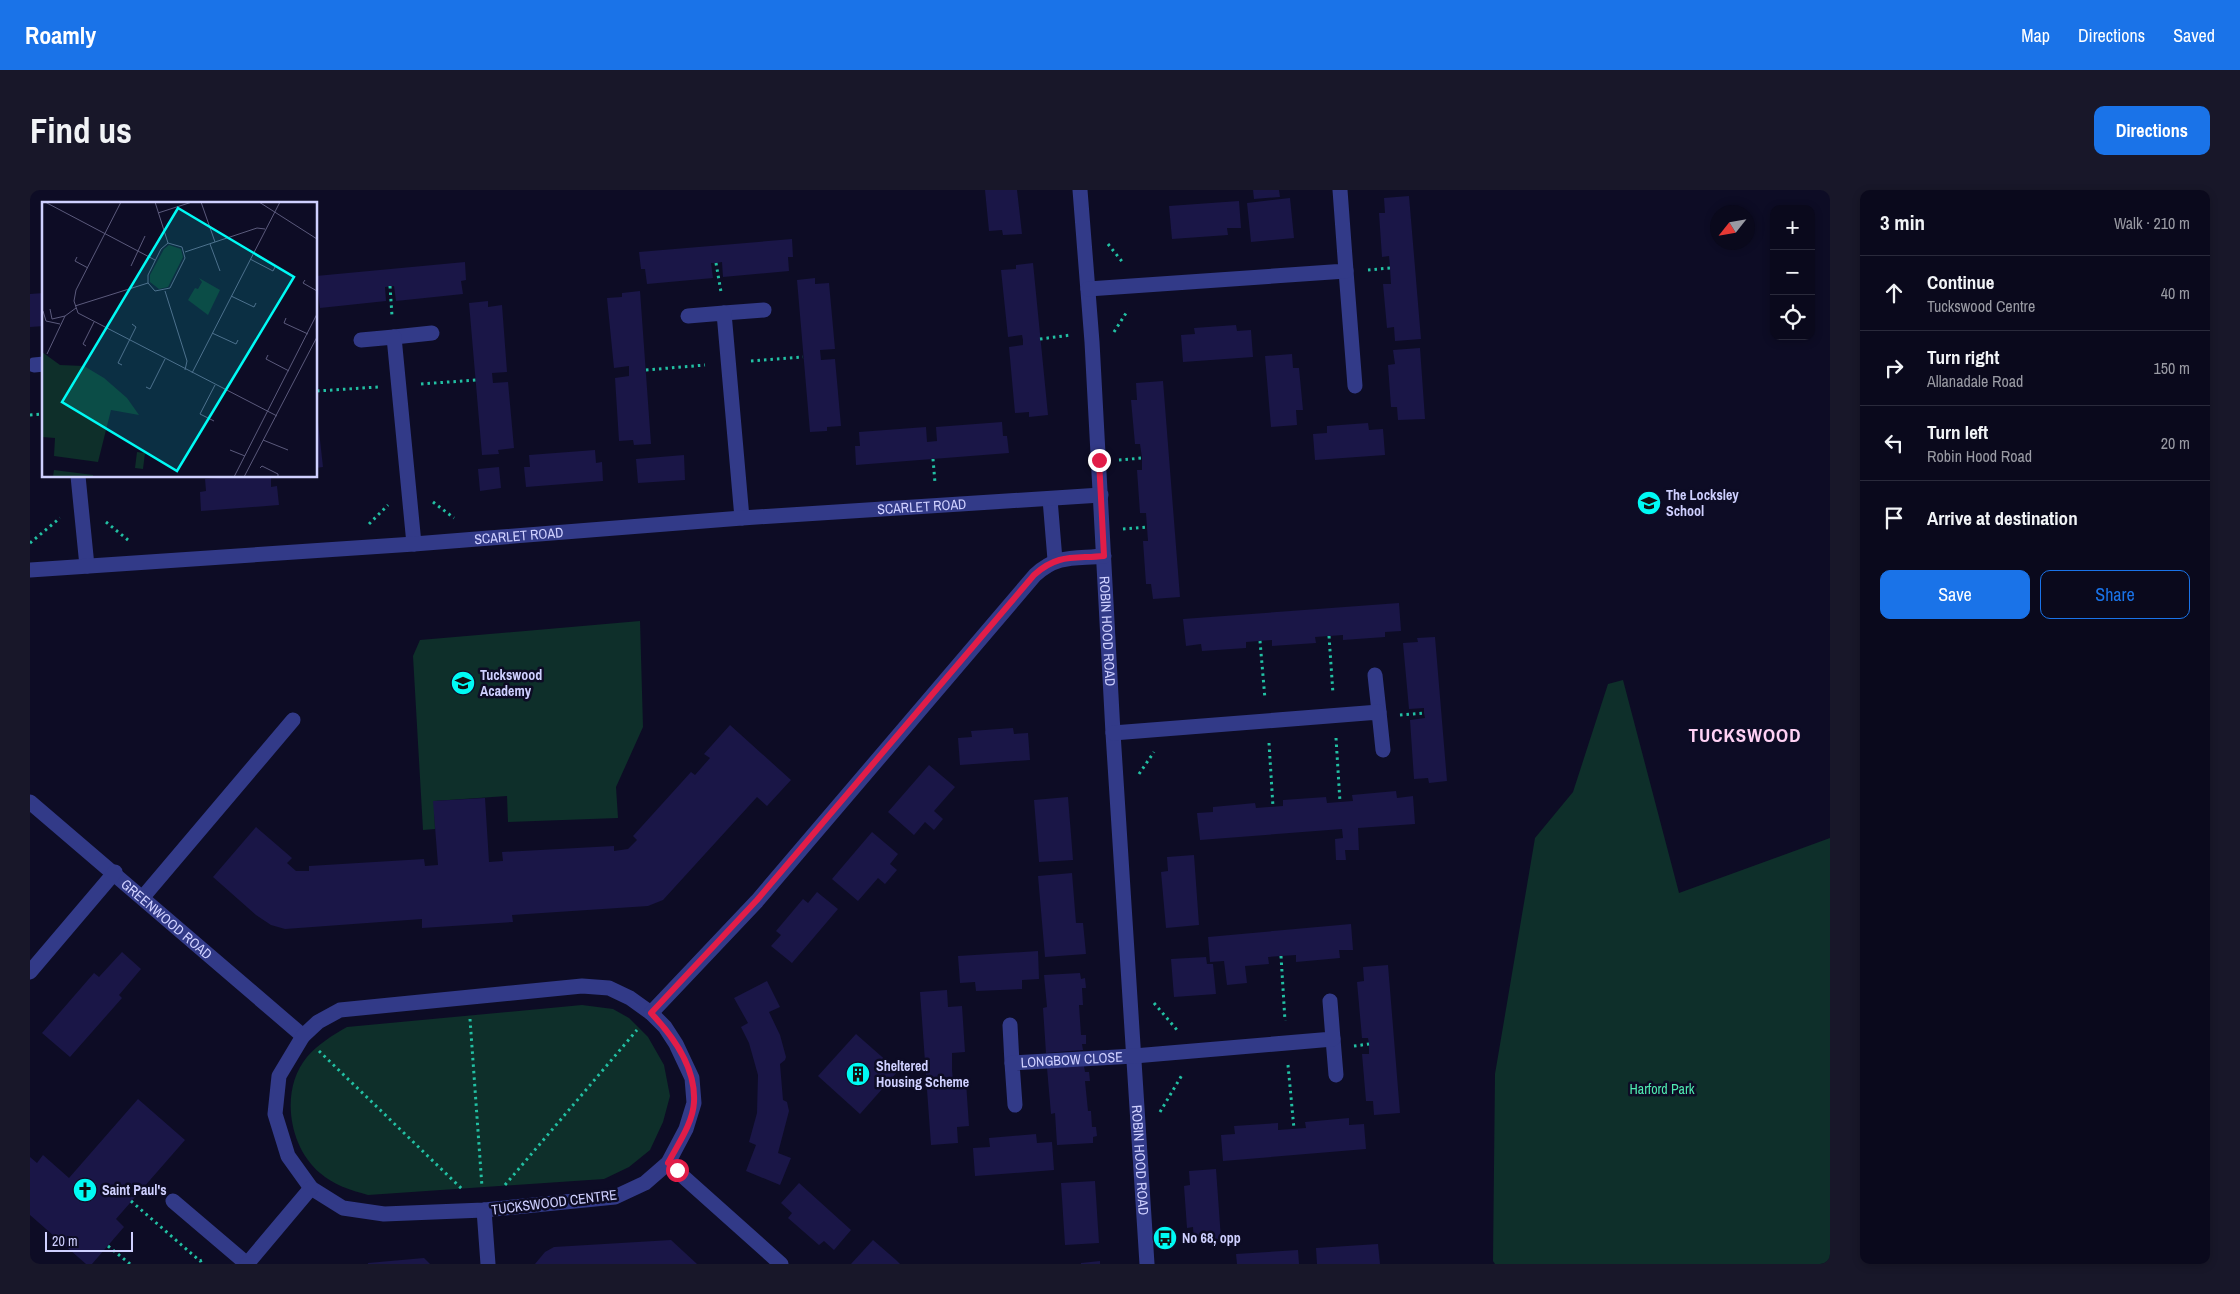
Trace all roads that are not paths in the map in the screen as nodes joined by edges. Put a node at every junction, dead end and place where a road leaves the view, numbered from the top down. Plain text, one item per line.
1 (1080, 190) edge
2 (1340, 190) edge
3 (1346, 271) junction
4 (1088, 289) junction
5 (764, 310) dead end
6 (724, 313) junction
7 (688, 316) dead end
8 (432, 332) dead end
9 (394, 337) junction
10 (361, 340) dead end
11 (1355, 386) dead end
12 (78, 478) edge
13 (1101, 495) junction
14 (1050, 499) junction
15 (742, 518) junction
16 (414, 544) junction
17 (1104, 556) junction
18 (1055, 560) junction
19 (87, 566) junction
20 (30, 570) edge
21 (1375, 675) dead end
22 (1379, 712) junction
23 (293, 720) dead end
24 (1113, 733) junction
25 (1383, 750) dead end
26 (30, 802) edge
27 (115, 872) junction
28 (143, 897) junction
29 (30, 972) edge
30 (1330, 1001) dead end
31 (651, 1013) junction
32 (1010, 1025) dead end
33 (303, 1036) junction
34 (1333, 1039) junction
35 (1134, 1056) junction
36 (1012, 1063) junction
37 (1336, 1075) dead end
38 (1015, 1105) dead end
39 (668, 1163) junction
40 (311, 1188) junction
41 (173, 1201) dead end
42 (484, 1210) junction
43 (247, 1264) edge
44 (488, 1264) edge
45 (782, 1264) edge
46 (1147, 1264) edge

1 - 4 street, ROBIN HOOD ROAD
2 - 3 street
3 - 4 street
3 - 11 street
4 - 13 street, ROBIN HOOD ROAD
5 - 6 street
6 - 7 street
6 - 15 street
8 - 9 street
9 - 10 street
9 - 16 street
12 - 19 street
13 - 14 street, SCARLET ROAD
13 - 17 street, ROBIN HOOD ROAD
14 - 15 street, SCARLET ROAD
14 - 18 street
15 - 16 street, SCARLET ROAD
16 - 19 street, SCARLET ROAD
17 - 18 street
17 - 24 street, ROBIN HOOD ROAD
18 - 31 street
19 - 20 street, SCARLET ROAD
21 - 22 street
22 - 24 street
22 - 25 street
23 - 28 street
24 - 35 street, ROBIN HOOD ROAD
26 - 27 street, GREENWOOD ROAD
27 - 28 street, GREENWOOD ROAD
27 - 29 street
28 - 33 street, GREENWOOD ROAD
30 - 34 street
31 - 33 street, TUCKSWOOD CENTRE
31 - 39 street, TUCKSWOOD CENTRE
32 - 36 street, LONGBOW CLOSE
33 - 40 street, TUCKSWOOD CENTRE
34 - 35 street
34 - 37 street
35 - 36 street, LONGBOW CLOSE
35 - 46 street, ROBIN HOOD ROAD
36 - 38 street, LONGBOW CLOSE
39 - 42 street, TUCKSWOOD CENTRE
39 - 45 street
40 - 42 street, TUCKSWOOD CENTRE
40 - 43 street
41 - 43 street
42 - 44 street

